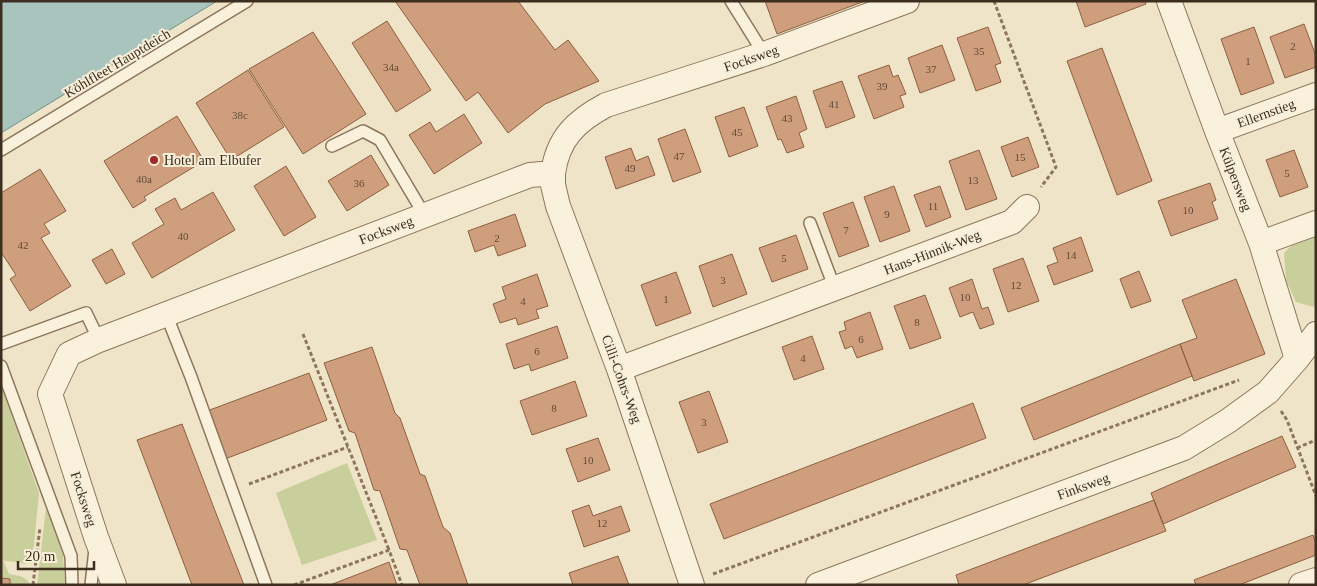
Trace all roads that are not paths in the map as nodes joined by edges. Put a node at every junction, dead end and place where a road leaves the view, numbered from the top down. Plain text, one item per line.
1 (248, 1) edge
2 (731, 1) edge
3 (907, 1) edge
4 (1169, 1) edge
5 (764, 54) junction
6 (1316, 95) edge
7 (1217, 131) junction
8 (332, 146) dead end
9 (1, 150) edge
10 (553, 173) junction
11 (1027, 207) road end
12 (425, 216) junction
13 (810, 223) dead end
14 (1316, 224) edge
15 (1261, 243) junction
16 (835, 288) junction
17 (166, 314) junction
18 (1316, 334) edge
19 (98, 340) junction
20 (1, 344) edge
21 (1297, 359) junction
22 (1, 366) edge
23 (619, 369) junction
24 (96, 537) junction
25 (1316, 580) edge
26 (692, 583) edge
27 (72, 585) edge
28 (91, 585) edge
29 (114, 585) edge
30 (266, 585) edge
31 (818, 585) edge
32 (1301, 585) edge

1 - 9 lane, Köhlfleet Hauptdeich
2 - 5 lane
3 - 5 street, Focksweg
4 - 7 street, Külpersweg
5 - 10 street, Focksweg
6 - 7 street, Ellernstieg
7 - 15 street, Külpersweg
8 - 12 lane
10 - 12 street, Focksweg
10 - 23 street, Cilli-Cohrs-Weg
11 - 16 street, Hans-Hinnik-Weg
12 - 17 street, Focksweg
13 - 16 lane
14 - 15 street
15 - 21 street, Külpersweg
16 - 23 street, Hans-Hinnik-Weg
17 - 19 street, Focksweg
17 - 30 lane
18 - 21 street, Finksweg
19 - 20 lane
19 - 24 street, Focksweg
21 - 31 street, Finksweg
22 - 27 lane
23 - 26 street, Cilli-Cohrs-Weg
24 - 28 lane
24 - 29 street, Focksweg
25 - 32 street

